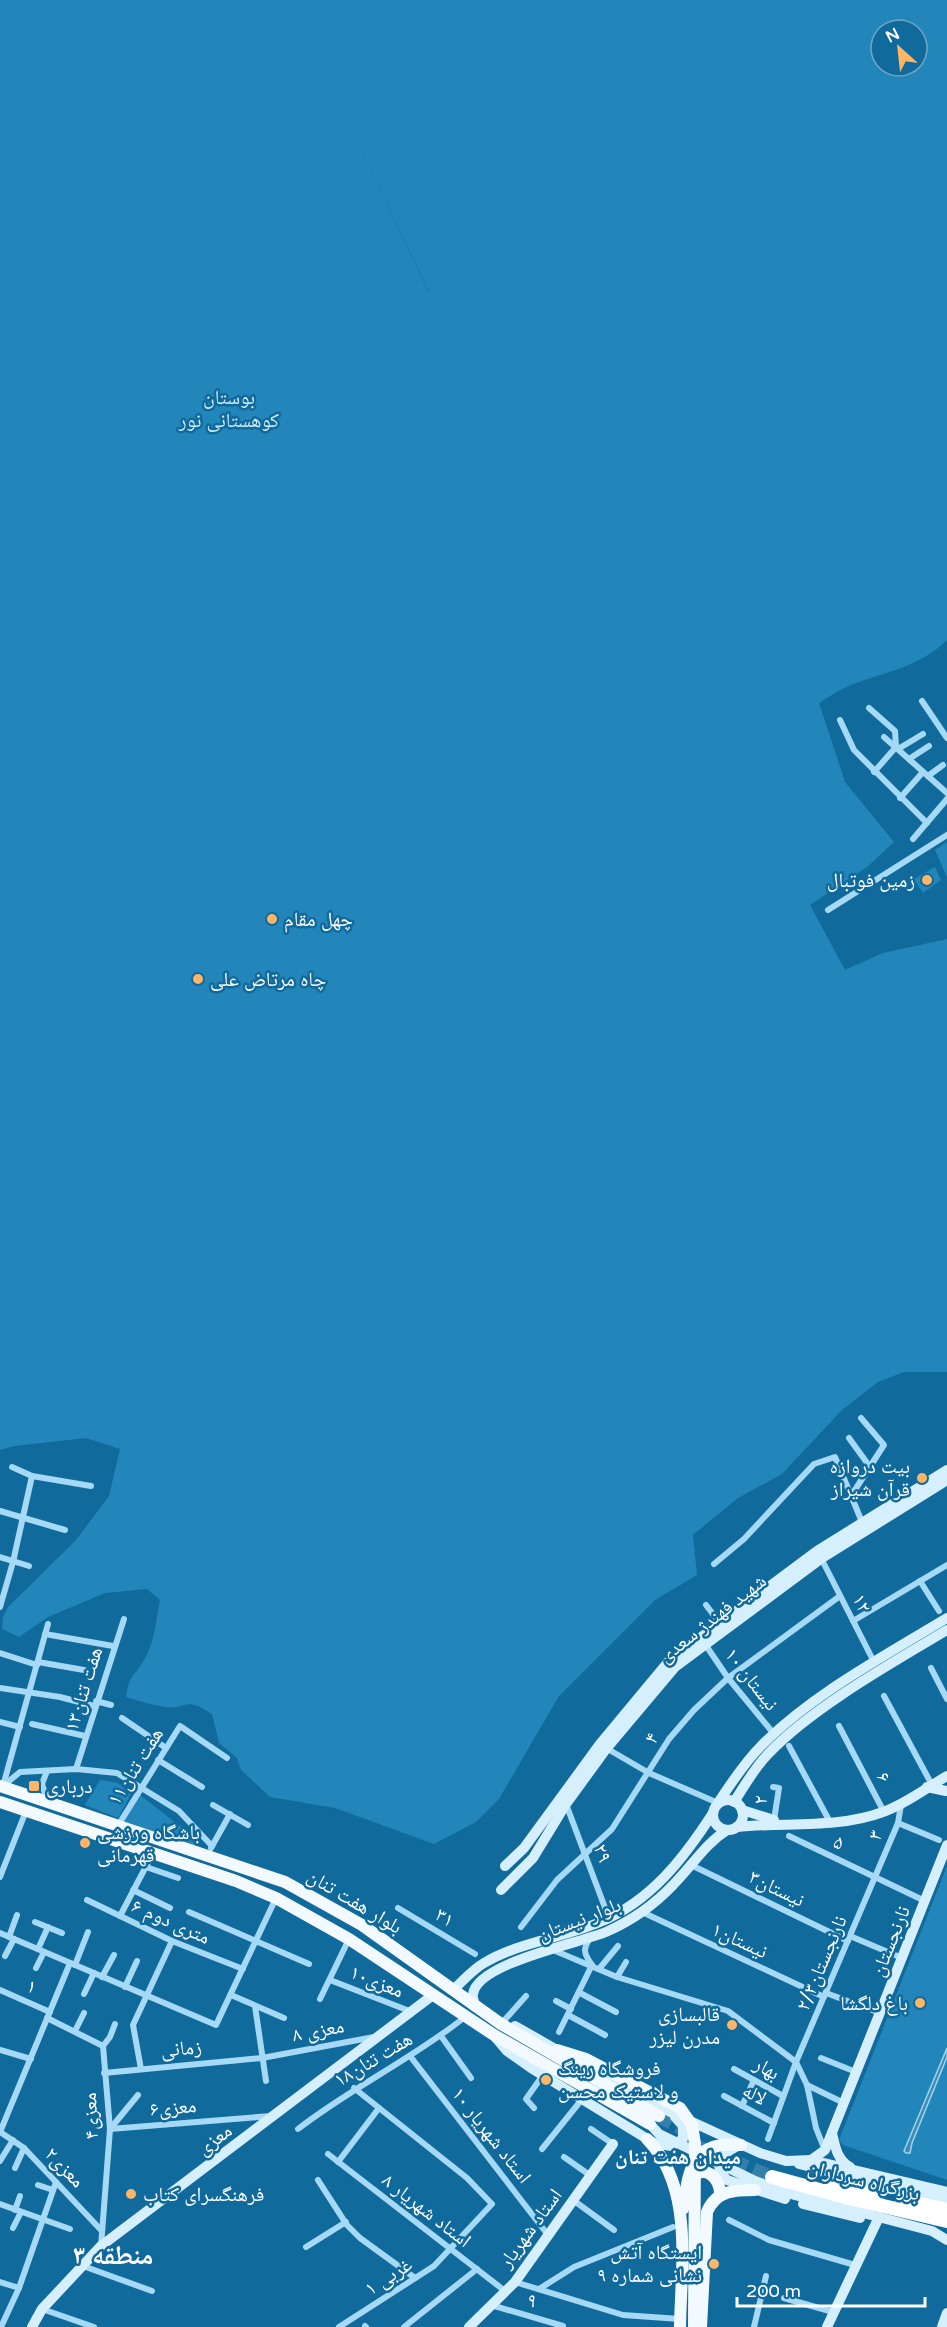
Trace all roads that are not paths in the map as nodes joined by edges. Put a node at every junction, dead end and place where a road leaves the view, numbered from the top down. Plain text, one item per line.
1 (922, 701) dead end
2 (869, 708) dead end
3 (840, 720) dead end
4 (923, 734) dead end
5 (884, 737) dead end
6 (947, 738) edge
7 (929, 746) dead end
8 (897, 748) junction
9 (909, 759) junction
10 (943, 765) dead end
11 (874, 772) junction
12 (926, 774) junction
13 (947, 793) edge
14 (900, 798) junction
15 (947, 799) edge
16 (927, 823) junction
17 (947, 835) edge
18 (913, 839) dead end
19 (828, 910) dead end
20 (861, 1418) dead end
21 (849, 1438) dead end
22 (12, 1467) dead end
23 (870, 1467) junction
24 (947, 1470) edge
25 (32, 1476) junction
26 (946, 1482) edge
27 (91, 1486) dead end
28 (851, 1496) junction
29 (0, 1510) edge
30 (23, 1518) junction
31 (861, 1522) junction
32 (65, 1530) dead end
33 (819, 1555) junction
34 (0, 1557) edge
35 (13, 1562) junction
36 (714, 1564) dead end
37 (947, 1565) edge
38 (29, 1566) dead end
39 (920, 1581) junction
40 (840, 1596) junction
41 (1, 1597) edge
42 (706, 1605) dead end
43 (0, 1607) edge
44 (943, 1614) edge
45 (124, 1619) dead end
46 (853, 1621) junction
47 (719, 1623) junction
48 (48, 1624) dead end
49 (947, 1630) edge
50 (45, 1634) junction
51 (705, 1643) junction
52 (113, 1646) junction
53 (0, 1653) edge
54 (874, 1662) junction
55 (37, 1663) junction
56 (931, 1668) dead end
57 (84, 1670) dead end
58 (729, 1678) junction
59 (2, 1689) edge
60 (29, 1694) junction
61 (884, 1696) dead end
62 (947, 1699) edge
63 (95, 1704) junction
64 (111, 1705) dead end
65 (122, 1718) dead end
66 (0, 1722) edge
67 (32, 1724) dead end
68 (20, 1726) junction
69 (839, 1726) dead end
70 (774, 1734) junction
71 (85, 1736) junction
72 (789, 1746) dead end
73 (603, 1747) junction
74 (166, 1748) junction
75 (227, 1758) dead end
76 (158, 1760) junction
77 (76, 1769) junction
78 (47, 1771) junction
79 (649, 1773) junction
80 (947, 1777) edge
81 (2, 1786) edge
82 (772, 1786) dead end
83 (929, 1786) junction
84 (140, 1787) junction
85 (202, 1787) dead end
86 (946, 1792) edge
87 (47, 1800) junction
88 (0, 1802) edge
89 (566, 1804) junction
90 (901, 1804) junction
91 (213, 1805) dead end
92 (738, 1806) junction
93 (715, 1808) junction
94 (74, 1809) junction
95 (26, 1810) junction
96 (884, 1812) junction
97 (230, 1814) junction
98 (777, 1821) junction
99 (830, 1822) junction
100 (898, 1823) junction
101 (69, 1824) junction
102 (119, 1824) junction
103 (248, 1825) dead end
104 (732, 1828) junction
105 (789, 1836) dead end
106 (943, 1842) edge
107 (211, 1851) junction
108 (586, 1852) junction
109 (153, 1853) junction
110 (3, 1863) edge
111 (692, 1865) junction
112 (505, 1866) dead end
113 (146, 1867) junction
114 (0, 1877) edge
115 (876, 1877) junction
116 (178, 1878) dead end
117 (133, 1890) junction
118 (501, 1890) dead end
119 (276, 1898) junction
120 (87, 1900) dead end
121 (925, 1901) junction
122 (170, 1908) dead end
123 (398, 1908) dead end
124 (189, 1912) dead end
125 (642, 1912) junction
126 (607, 1913) dead end
127 (17, 1914) dead end
128 (120, 1916) junction
129 (36, 1922) dead end
130 (48, 1927) junction
131 (521, 1927) dead end
132 (88, 1932) dead end
133 (0, 1933) edge
134 (62, 1933) dead end
135 (11, 1938) junction
136 (590, 1938) junction
137 (349, 1939) junction
138 (849, 1939) junction
139 (256, 1940) junction
140 (171, 1941) junction
141 (618, 1946) dead end
142 (553, 1950) junction
143 (41, 1951) junction
144 (475, 1954) dead end
145 (114, 1955) dead end
146 (5, 1956) dead end
147 (902, 1958) junction
148 (137, 1961) dead end
149 (626, 1962) dead end
150 (73, 1964) junction
151 (309, 1964) dead end
152 (595, 1967) junction
153 (36, 1968) dead end
154 (243, 1970) junction
155 (94, 1973) junction
156 (102, 1977) junction
157 (617, 1977) junction
158 (466, 1978) junction
159 (330, 1980) junction
160 (125, 1986) junction
161 (475, 1988) junction
162 (0, 1990) edge
163 (453, 1990) junction
164 (580, 1993) junction
165 (84, 1994) dead end
166 (231, 1995) junction
167 (433, 1995) junction
168 (825, 1995) junction
169 (146, 1996) junction
170 (526, 1996) dead end
171 (320, 1999) dead end
172 (556, 2001) dead end
173 (255, 2006) junction
174 (476, 2007) junction
175 (412, 2012) junction
176 (570, 2012) junction
177 (616, 2012) dead end
178 (84, 2013) dead end
179 (880, 2013) junction
180 (49, 2015) junction
181 (465, 2017) junction
182 (284, 2018) dead end
183 (115, 2024) dead end
184 (501, 2024) junction
185 (75, 2031) junction
186 (559, 2032) dead end
187 (381, 2035) junction
188 (494, 2035) junction
189 (604, 2035) dead end
190 (441, 2036) junction
191 (103, 2046) junction
192 (0, 2050) edge
193 (557, 2050) joint
194 (410, 2056) junction
195 (262, 2058) junction
196 (821, 2058) dead end
197 (31, 2059) junction
198 (796, 2061) junction
199 (141, 2069) junction
200 (734, 2069) dead end
201 (856, 2072) junction
202 (104, 2073) junction
203 (543, 2075) junction
204 (471, 2078) dead end
205 (754, 2080) junction
206 (266, 2081) dead end
207 (807, 2085) junction
208 (354, 2088) junction
209 (138, 2095) dead end
210 (724, 2096) dead end
211 (783, 2096) junction
212 (583, 2098) junction
213 (844, 2103) junction
214 (742, 2106) junction
215 (379, 2108) junction
216 (534, 2108) dead end
217 (661, 2113) junction
218 (274, 2115) junction
219 (774, 2123) junction
220 (110, 2129) junction
221 (298, 2129) dead end
222 (591, 2129) dead end
223 (0, 2132) edge
224 (832, 2133) junction
225 (647, 2139) junction
226 (768, 2139) dead end
227 (13, 2140) junction
228 (613, 2144) joint
229 (741, 2145) junction
230 (24, 2148) junction
231 (542, 2149) dead end
232 (825, 2150) junction
233 (328, 2154) dead end
234 (564, 2157) dead end
235 (812, 2160) junction
236 (0, 2162) edge
237 (338, 2162) junction
238 (15, 2168) dead end
239 (778, 2168) junction
240 (855, 2170) junction
241 (591, 2176) junction
242 (318, 2180) dead end
243 (56, 2182) junction
244 (687, 2183) junction
245 (38, 2186) dead end
246 (53, 2190) junction
247 (755, 2190) junction
248 (947, 2192) edge
249 (720, 2195) junction
250 (20, 2196) dead end
251 (573, 2200) junction
252 (947, 2201) edge
253 (0, 2204) edge
254 (947, 2210) edge
255 (18, 2211) junction
256 (879, 2217) junction
257 (44, 2219) junction
258 (729, 2220) dead end
259 (947, 2221) edge
260 (345, 2222) junction
261 (677, 2226) junction
262 (14, 2228) dead end
263 (70, 2229) dead end
264 (102, 2230) junction
265 (614, 2230) dead end
266 (932, 2231) junction
267 (947, 2234) edge
268 (548, 2235) junction
269 (947, 2241) edge
270 (101, 2246) junction
271 (306, 2247) dead end
272 (451, 2249) junction
273 (83, 2265) junction
274 (855, 2265) junction
275 (477, 2269) junction
276 (766, 2276) dead end
277 (415, 2278) junction
278 (0, 2282) edge
279 (515, 2282) junction
280 (19, 2288) junction
281 (539, 2289) junction
282 (152, 2291) dead end
283 (505, 2291) junction
284 (784, 2298) dead end
285 (491, 2305) junction
286 (42, 2309) junction
287 (833, 2312) junction
288 (947, 2313) edge
289 (680, 2323) edge
290 (563, 2326) edge
291 (1, 2327) edge
292 (32, 2327) edge
293 (94, 2327) edge
294 (339, 2327) edge
295 (404, 2327) edge
296 (469, 2327) edge
297 (702, 2327) edge
298 (754, 2327) edge
299 (826, 2327) edge
300 (942, 2327) edge

1 - 6 street
2 - 8 street
3 - 11 street
4 - 8 street
5 - 8 street
7 - 9 street
8 - 9 street
8 - 11 street
9 - 12 street
10 - 12 street
11 - 14 street
12 - 13 street
12 - 14 street
14 - 16 street
15 - 16 street
16 - 18 street
17 - 19 street
20 - 23 street
21 - 23 street
22 - 25 street
23 - 28 street
24 - 31 street, شهید فهندژ سعدی
25 - 27 street
25 - 30 street
26 - 33 street, شهید فهندژ سعدی
28 - 31 street
28 - 36 street
29 - 30 street
30 - 32 street
30 - 35 street
31 - 33 street, شهید فهندژ سعدی
33 - 40 street, ۱۲
33 - 47 street, شهید فهندژ سعدی
33 - 51 street, شهید فهندژ سعدی
34 - 35 street
35 - 38 street
35 - 41 street
37 - 39 street
39 - 44 street
39 - 46 street
40 - 46 street, ۱۲
40 - 58 street, ۴
41 - 43 street
42 - 47 street
44 - 54 street, بلوار نیستان
45 - 52 street, ۱۳هفت تنان
46 - 54 street, ۱۲
47 - 73 street, شهید فهندژ سعدی
48 - 50 street
49 - 92 street
50 - 52 street
50 - 55 street
51 - 58 street, نیستان ۱۰
51 - 73 street, شهید فهندژ سعدی
52 - 63 street, ۱۳هفت تنان
53 - 55 street
54 - 70 street, بلوار نیستان
55 - 57 street
55 - 60 street
56 - 62 street
58 - 70 street, نیستان ۱۰
58 - 79 street, ۴
59 - 60 street
60 - 63 street
60 - 68 street
61 - 83 street
63 - 64 street
63 - 71 street, ۱۳هفت تنان
65 - 74 street
66 - 68 street
67 - 71 street
68 - 81 street
69 - 96 street, ۶
70 - 93 street, بلوار نیستان
71 - 77 street, ۱۳هفت تنان
72 - 99 street
73 - 79 street
73 - 89 street, شهید فهندژ سعدی
73 - 112 street, شهید فهندژ سعدی
74 - 75 street, هفت تنان۱۱
74 - 76 street, هفت تنان۱۱
76 - 84 street, هفت تنان۱۱
76 - 85 street
77 - 78 street
77 - 84 street
78 - 81 street
78 - 87 street
79 - 93 street
79 - 108 street, ۴
80 - 83 street
80 - 86 street
81 - 87 main road, بلوار هفت تنان
82 - 98 street, ۲
83 - 86 street
83 - 90 street
84 - 102 street, هفت تنان۱۱
84 - 107 street
87 - 94 main road, بلوار هفت تنان
88 - 95 main road, بلوار هفت تنان
89 - 108 street, ۲۹
89 - 118 street, شهید فهندژ سعدی
90 - 96 street
90 - 100 street, ۳
91 - 97 street
92 - 93 street
92 - 98 street
92 - 104 street
93 - 104 street
93 - 158 street, بلوار نیستان
94 - 101 main road
94 - 102 main road, بلوار هفت تنان
95 - 101 main road, بلوار هفت تنان
95 - 110 street
96 - 99 street
97 - 103 street
97 - 107 street
98 - 99 street
98 - 104 street
100 - 106 street
100 - 115 street, ۳
101 - 109 main road, بلوار هفت تنان
102 - 107 main road, بلوار هفت تنان
104 - 111 street, بلوار نیستان
105 - 115 street, ۵
106 - 121 street, نارنجستان
107 - 163 main road, بلوار هفت تنان
108 - 126 street, ۲۹
108 - 131 street, ۴
109 - 113 street
109 - 119 main road, بلوار هفت تنان
110 - 114 street
111 - 125 street, بلوار نیستان
111 - 138 street, ۳نیستان
113 - 116 street
113 - 117 street
115 - 121 street, ۵
115 - 138 street, ۲/۳نارنجستان
117 - 122 street
117 - 128 street
119 - 137 main road, بلوار هفت تنان
119 - 139 street
120 - 128 street, ۶ متری دوم
121 - 147 street, نارنجستان
123 - 144 street, ۳۱
124 - 139 street
125 - 136 street, بلوار نیستان
125 - 168 street, ۱نیستان
127 - 135 street
128 - 140 street, ۶ متری دوم
129 - 130 street
130 - 134 street
130 - 143 street
132 - 150 street
133 - 135 street
135 - 143 street
135 - 146 street
136 - 142 street, بلوار نیستان
136 - 152 street
137 - 159 street
137 - 167 main road, بلوار هفت تنان
138 - 147 street, ۳نیستان
138 - 168 street, ۲/۳نارنجستان
139 - 151 street
139 - 154 street
140 - 154 street, ۶ متری دوم
140 - 169 street
141 - 152 street
142 - 152 street
142 - 161 street, بلوار نیستان
143 - 150 street
143 - 153 street
145 - 156 street
147 - 179 street, نارنجستان
148 - 160 street
149 - 157 street
150 - 155 street
150 - 180 street
152 - 157 street
152 - 164 street
154 - 166 street
155 - 156 street
155 - 165 street
156 - 160 street
157 - 198 street
158 - 161 street
158 - 163 street, بلوار نیستان
159 - 171 street
159 - 175 street, ۱۰معزی
160 - 169 street
161 - 174 street
162 - 180 street, ۱
163 - 174 main road, بلوار هفت تنان
164 - 176 street
164 - 177 street
166 - 169 street
166 - 173 street
167 - 175 street, معزی
167 - 181 main road, بلوار هفت تنان
168 - 179 street, ۱نیستان
168 - 198 street, ۲/۳نارنجستان
169 - 199 street
170 - 184 street
172 - 176 street
173 - 182 street
173 - 195 street
174 - 184 main road, بلوار هفت تنان
175 - 187 street, معزی
176 - 186 street
176 - 189 street
178 - 185 street
179 - 201 street, نارنجستان
180 - 185 street
180 - 197 street
181 - 188 main road, بلوار هفت تنان
181 - 190 street, هفت تنان۱۸
183 - 191 street
184 - 193 street
184 - 217 main road, بلوار هفت تنان
185 - 191 street
187 - 195 street, معزی ۸
187 - 218 street, معزی
188 - 203 street
188 - 217 main road, بلوار هفت تنان
190 - 194 street, هفت تنان۱۸
190 - 204 street
191 - 202 street, ۴معزی
192 - 197 street
193 - 217 main road
194 - 208 street, هفت تنان۱۸
194 - 268 street, استاد شهریار ۱۰
195 - 199 street, زمانی
195 - 206 street
196 - 201 street
197 - 223 street
198 - 207 street
198 - 211 street, ۲/۳نارنجستان
199 - 202 street, زمانی
200 - 205 street, بهار
201 - 213 street, نارنجستان
202 - 220 street, ۴معزی
203 - 212 street
203 - 216 street
205 - 211 street, بهار
205 - 214 street
207 - 213 street
207 - 232 street
208 - 215 street
208 - 221 street, هفت تنان۱۸
209 - 220 street
210 - 214 street, لاله ‍
211 - 219 street
212 - 225 street
212 - 231 street
213 - 224 street, نارنجستان
214 - 219 street, لاله ‍
215 - 237 street
215 - 272 street, ۱ غربی
217 - 225 street
217 - 229 street
217 - 256 street
217 - 297 main road
218 - 220 street, ۶معزی
218 - 270 street, معزی
219 - 226 street
220 - 264 street, ۴معزی
222 - 228 street
223 - 227 street, ۲معزی
224 - 232 street, نارنجستان
224 - 240 street
225 - 261 main road
227 - 230 street, ۲معزی
227 - 236 street
228 - 241 street, استاد شهریار
229 - 239 street
229 - 244 main road
229 - 247 street
230 - 238 street
230 - 243 street, ۲معزی
232 - 235 street
233 - 237 street, استاد شهریار ۸
234 - 241 street
235 - 239 street
235 - 240 street
237 - 272 street, استاد شهریار ۸
239 - 252 street
239 - 254 highway, بزرگراه سرداران
239 - 259 highway, بزرگراه سرداران
240 - 248 street
241 - 251 street, استاد شهریار
242 - 260 street
243 - 246 street
243 - 264 street, ۲معزی
244 - 249 main road
244 - 261 main road
245 - 246 street
246 - 257 street
247 - 249 main road
247 - 256 street
249 - 297 main road
250 - 255 street
251 - 265 street
251 - 268 street, استاد شهریار
253 - 255 street
255 - 257 street
255 - 262 street
256 - 266 street
256 - 274 street
257 - 263 street
257 - 280 street
258 - 274 street
260 - 271 street
260 - 277 street
261 - 281 street
261 - 289 main road
264 - 270 street, ۴معزی
266 - 267 street
266 - 269 street
268 - 279 street, استاد شهریار
270 - 273 street, معزی
272 - 275 street, استاد شهریار ۸
272 - 277 street, ۱ غربی
273 - 282 street
273 - 286 street, معزی
274 - 287 street
275 - 283 street, استاد شهریار ۸
275 - 295 street
276 - 298 street
277 - 294 street, ۱ غربی
278 - 280 street
279 - 281 street
279 - 283 street, استاد شهریار
280 - 291 street
281 - 289 street
283 - 285 street, استاد شهریار
284 - 287 street
285 - 290 street, ۹
285 - 296 street, استاد شهریار
286 - 292 street, معزی
286 - 293 street
287 - 299 street
288 - 300 street

